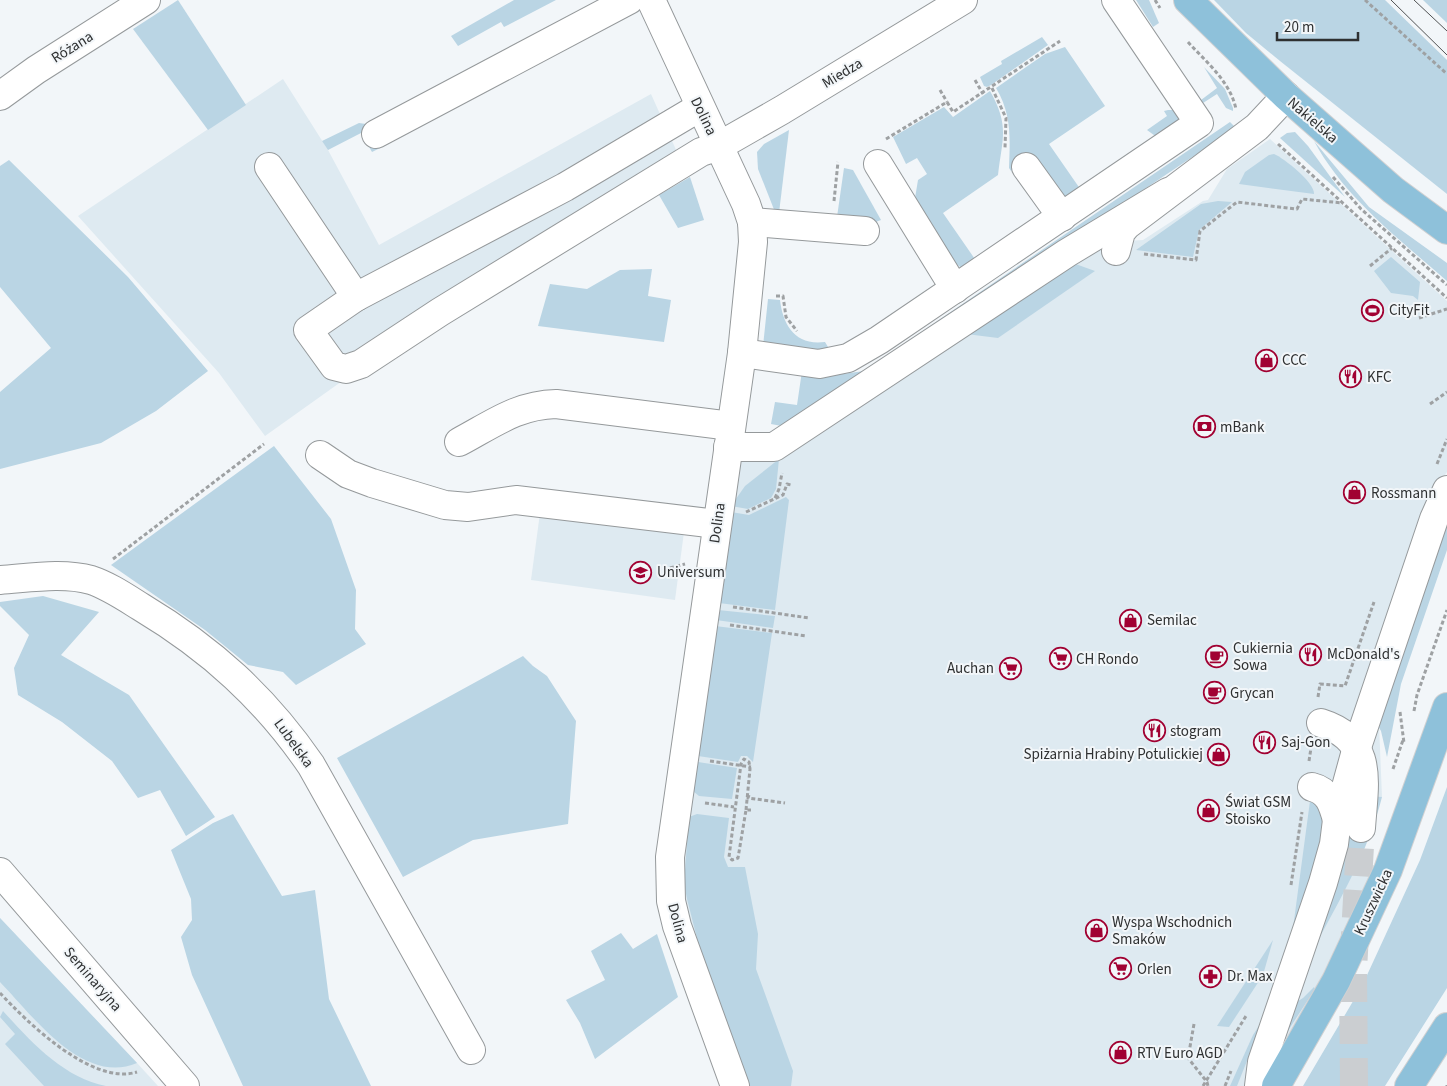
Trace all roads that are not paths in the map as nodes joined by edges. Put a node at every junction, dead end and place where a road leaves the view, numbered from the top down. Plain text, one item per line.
1 (146, 0) edge
2 (628, 0) edge
3 (651, 0) edge
4 (964, 0) edge
5 (1116, 0) edge
6 (1188, 0) edge
7 (0, 96) edge
8 (1286, 96) junction
9 (700, 107) junction
10 (376, 134) dead end
11 (719, 146) junction
12 (1015, 160) road end
13 (878, 164) road end
14 (269, 167) dead end
15 (1168, 192) junction
16 (1062, 217) junction
17 (752, 222) junction
18 (1447, 230) edge
19 (865, 231) dead end
20 (1116, 251) road end
21 (955, 289) junction
22 (356, 297) junction
23 (742, 353) junction
24 (730, 436) junction
25 (459, 442) dead end
26 (320, 455) dead end
27 (1447, 490) edge
28 (717, 524) junction
29 (0, 580) edge
30 (1378, 687) junction
31 (1447, 707) edge
32 (1357, 748) junction
33 (1307, 788) road end
34 (1349, 824) junction
35 (0, 872) edge
36 (1447, 1027) edge
37 (471, 1050) dead end
38 (185, 1086) edge
39 (735, 1086) edge
40 (1259, 1086) edge
41 (1276, 1086) edge
42 (1409, 1086) edge

1 - 7 street, Różana
2 - 10 street
3 - 9 street, Dolina
4 - 11 street, Miedza
5 - 16 street
6 - 8 main road, Nakielska
8 - 15 street
8 - 18 main road, Nakielska
9 - 11 street, Dolina
9 - 22 street
11 - 17 street, Dolina
11 - 22 street, Miedza
12 - 16 street
13 - 21 street
14 - 22 street
15 - 20 street
15 - 24 street
16 - 21 street
17 - 19 street
17 - 23 street, Dolina
21 - 23 street
23 - 24 street, Dolina
24 - 25 street
24 - 28 street, Dolina
26 - 28 street
27 - 30 street
28 - 39 street, Dolina
29 - 37 street, Lubelska
30 - 32 street
30 - 32 street
31 - 41 main road, Kruszwicka
32 - 34 street
33 - 34 street
34 - 40 street
35 - 38 street, Seminaryjna
36 - 42 main road

